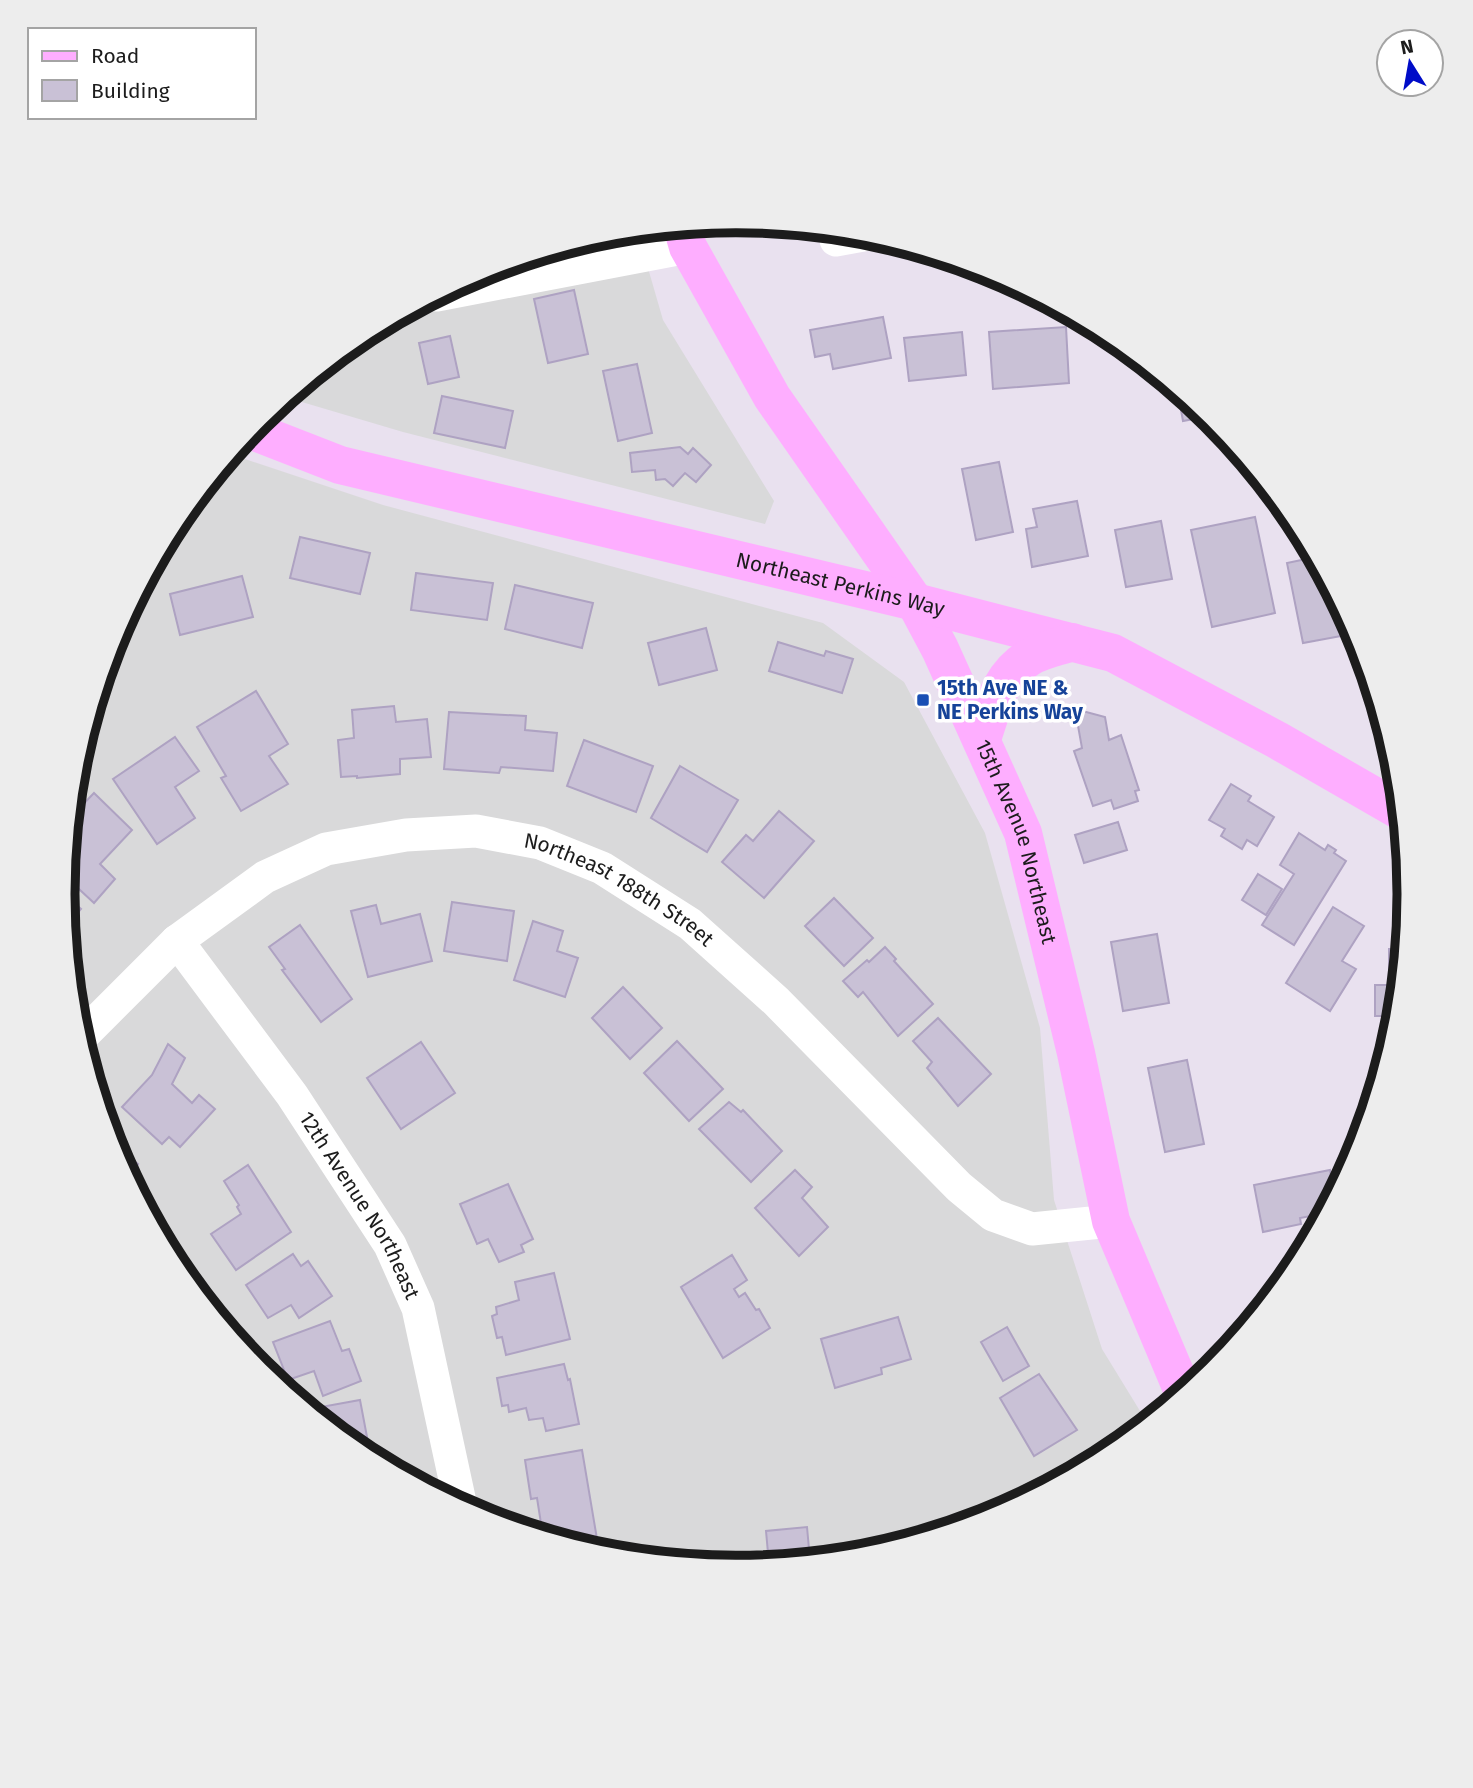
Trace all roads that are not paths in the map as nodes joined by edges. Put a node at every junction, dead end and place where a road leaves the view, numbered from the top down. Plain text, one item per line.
1 (685, 236) edge
2 (478, 285) edge
3 (261, 434) edge
4 (915, 602) junction
5 (1072, 642) junction
6 (982, 739) junction
7 (1392, 806) edge
8 (177, 941) junction
9 (89, 1029) edge
10 (1111, 1221) junction
11 (1180, 1384) edge
12 (458, 1493) edge

1 - 2 street
1 - 4 main road, 15th Avenue Northeast
3 - 4 main road, Northeast Perkins Way
4 - 5 main road, Northeast Perkins Way
4 - 6 main road, 15th Avenue Northeast
5 - 6 main road
5 - 7 main road, Northeast Perkins Way
6 - 10 main road, 15th Avenue Northeast
8 - 9 street, Northeast 188th Street
8 - 10 street, Northeast 188th Street
8 - 12 street, 12th Avenue Northeast
10 - 11 main road, 15th Avenue Northeast

